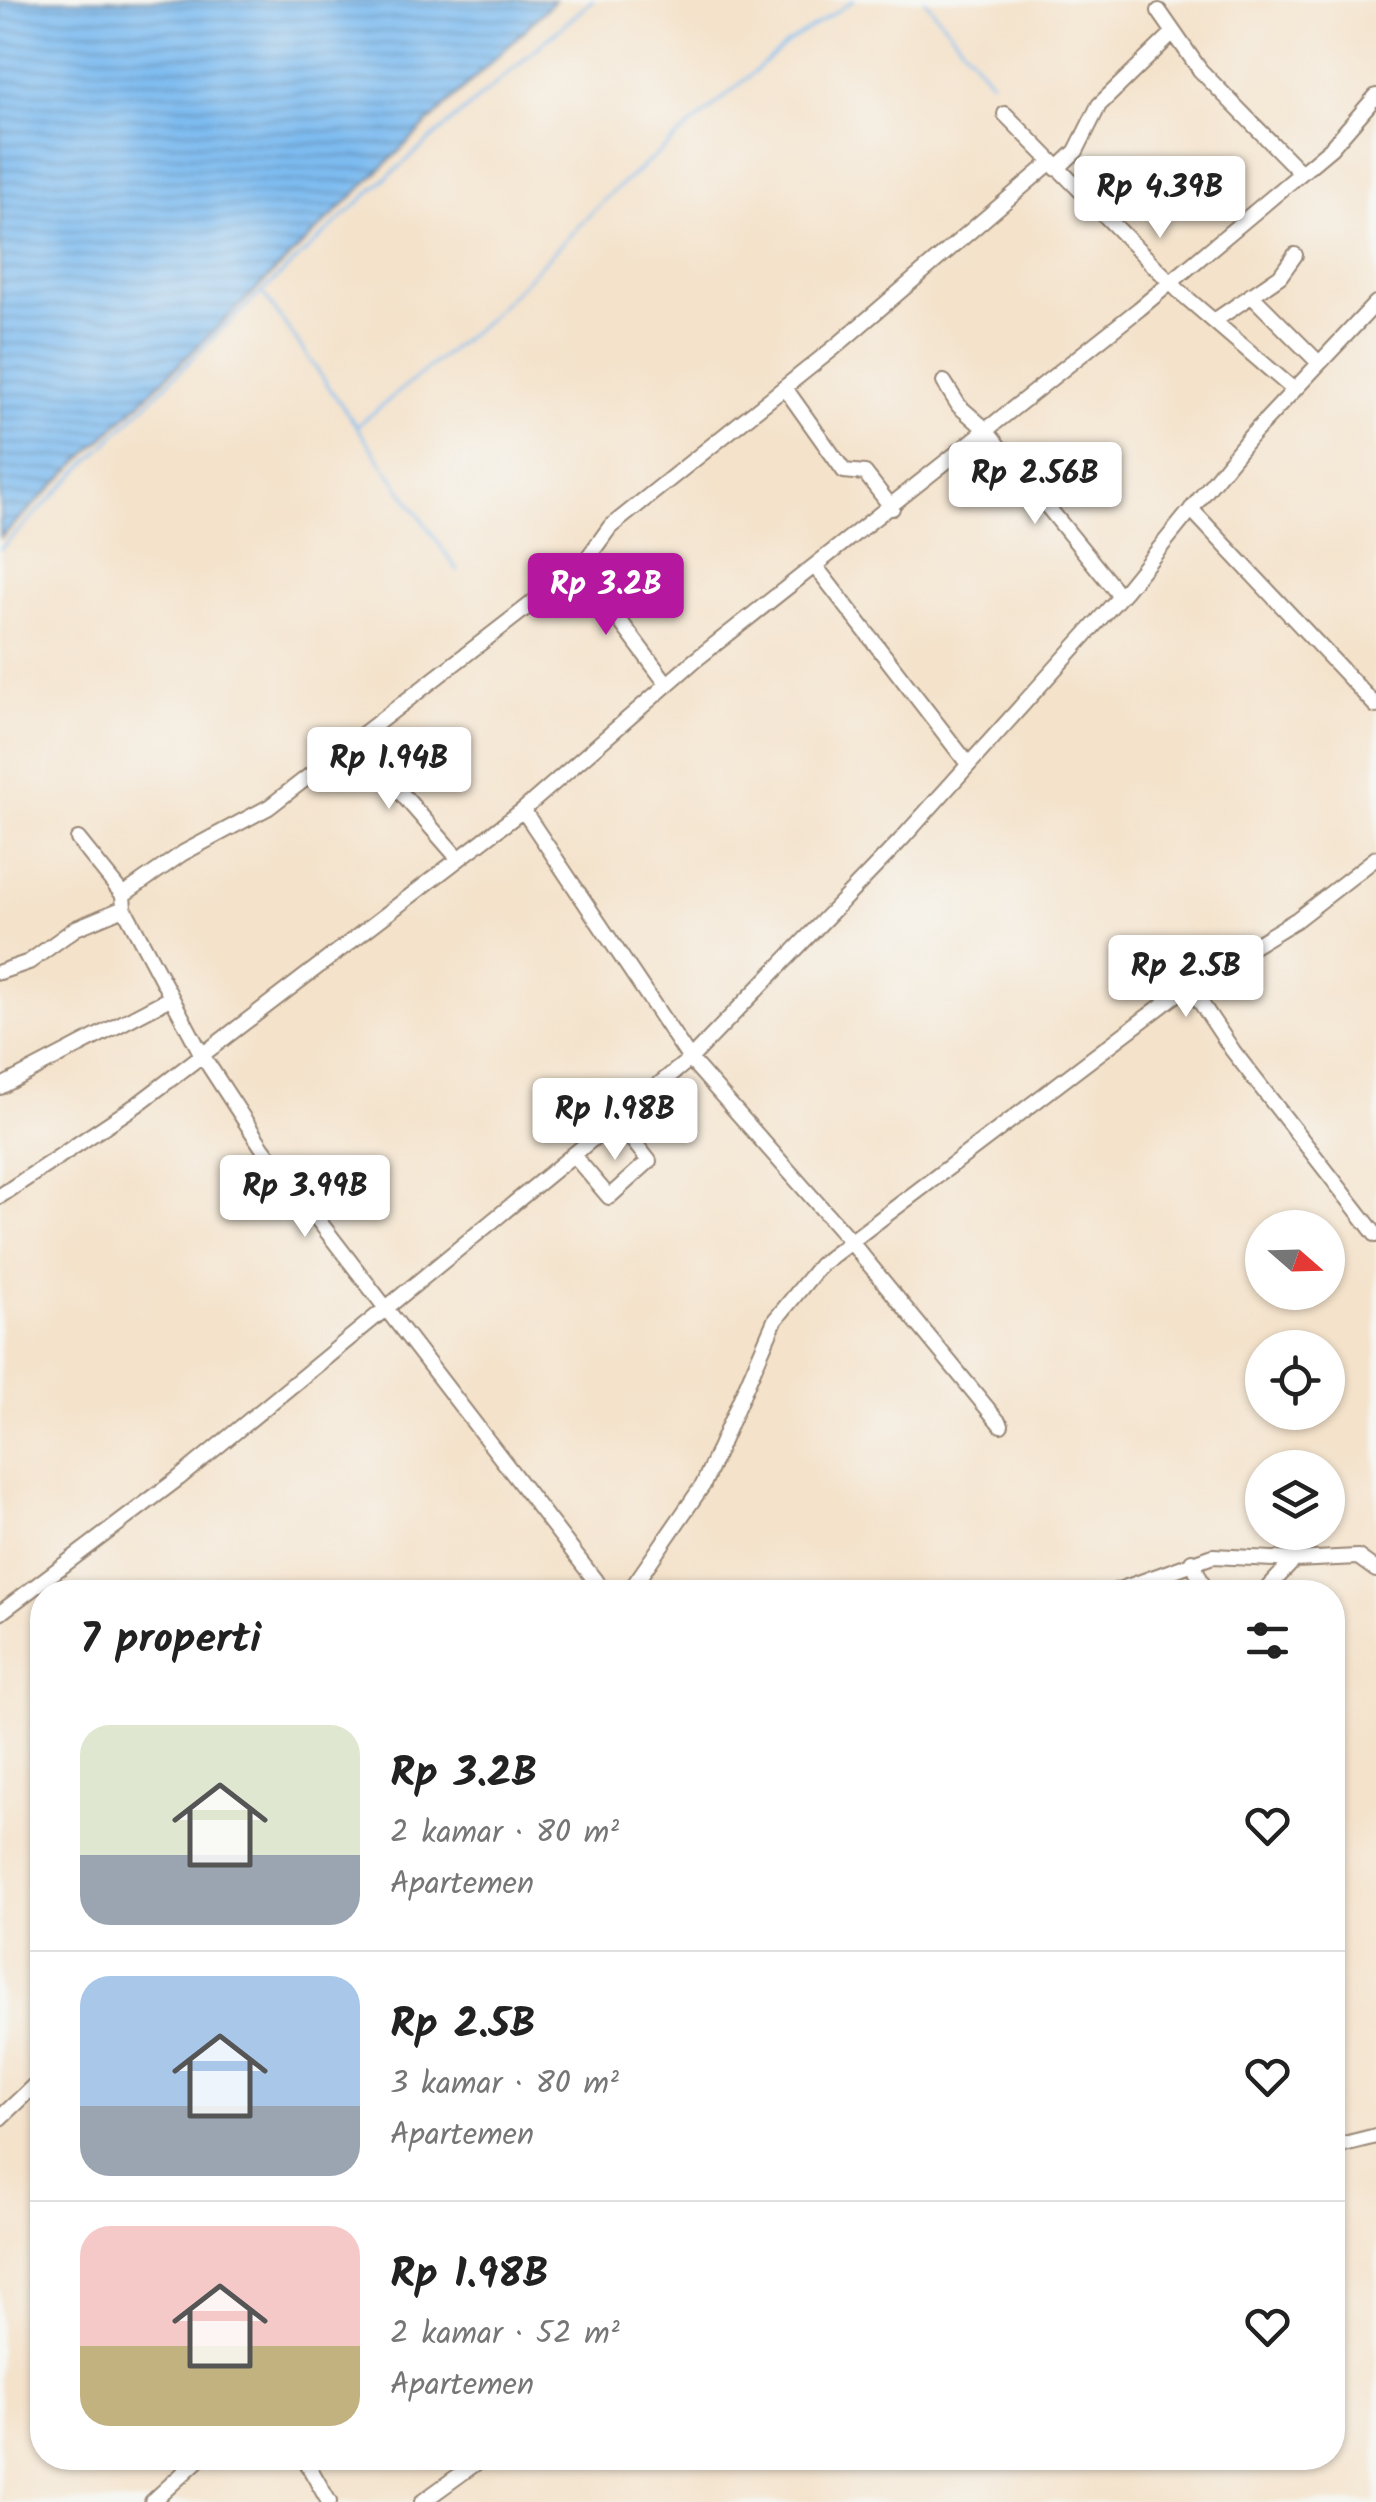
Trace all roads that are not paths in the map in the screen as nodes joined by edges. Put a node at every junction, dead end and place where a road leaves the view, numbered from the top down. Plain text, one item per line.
1 (1160, 12) dead end
2 (1173, 33) junction
3 (1376, 96) edge
4 (1005, 114) dead end
5 (1054, 166) junction
6 (1300, 173) junction
7 (1295, 255) dead end
8 (1171, 282) junction
9 (1250, 295) junction
10 (1376, 303) edge
11 (1214, 321) junction
12 (1319, 363) junction
13 (944, 382) dead end
14 (785, 388) junction
15 (1294, 390) junction
16 (985, 429) junction
17 (892, 508) junction
18 (1191, 509) junction
19 (579, 566) junction
20 (816, 567) junction
21 (1120, 596) junction
22 (668, 684) junction
23 (1376, 706) edge
24 (354, 738) junction
25 (968, 764) junction
26 (522, 810) junction
27 (78, 839) dead end
28 (457, 857) junction
29 (1376, 858) edge
30 (124, 902) junction
31 (0, 972) edge
32 (1189, 985) junction
33 (170, 998) junction
34 (202, 1055) junction
35 (690, 1059) junction
36 (0, 1087) edge
37 (618, 1122) junction
38 (575, 1157) junction
39 (0, 1196) edge
40 (1376, 1235) edge
41 (848, 1239) junction
42 (388, 1308) junction
43 (1000, 1425) dead end
44 (1192, 1560) junction
45 (1294, 1560) junction
46 (1376, 1570) edge
47 (44, 1580) edge
48 (595, 1580) edge
49 (637, 1580) edge
50 (1143, 1580) edge
51 (1201, 1580) edge
52 (1275, 1580) edge
53 (30, 1591) edge
54 (0, 1613) edge
55 (30, 2089) edge
56 (0, 2118) edge
57 (1376, 2136) edge
58 (1345, 2144) edge
59 (187, 2470) edge
60 (311, 2470) edge
61 (464, 2470) edge
62 (152, 2502) edge
63 (329, 2502) edge
64 (422, 2502) edge

1 - 2 street
2 - 5 street
2 - 6 street
3 - 6 street
4 - 5 street
5 - 8 street
5 - 14 street
6 - 8 street
7 - 9 street
8 - 11 street
8 - 16 street
9 - 11 street
9 - 12 street
10 - 12 street
11 - 15 street
12 - 15 street
13 - 16 street
14 - 17 street
14 - 19 street
15 - 18 street
16 - 17 street
16 - 21 street
17 - 20 street
18 - 21 street
18 - 23 street
19 - 22 street
19 - 24 street
20 - 22 street
20 - 25 street
21 - 25 street
22 - 26 street
24 - 28 street
24 - 30 street
25 - 35 street
26 - 28 street
26 - 35 street
27 - 30 street
28 - 34 street
29 - 32 street
30 - 31 street
30 - 33 street
32 - 40 street
32 - 41 street
33 - 34 street
33 - 36 street
34 - 39 street
34 - 42 street
35 - 37 street
35 - 41 street
37 - 38 street
37 - 38 street
38 - 42 street
41 - 43 street
41 - 49 street
42 - 47 street
42 - 48 street
44 - 45 street
44 - 50 street
44 - 51 street
45 - 46 street
45 - 52 street
53 - 54 street
55 - 56 street
57 - 58 street
59 - 62 street
60 - 63 street
61 - 64 street

